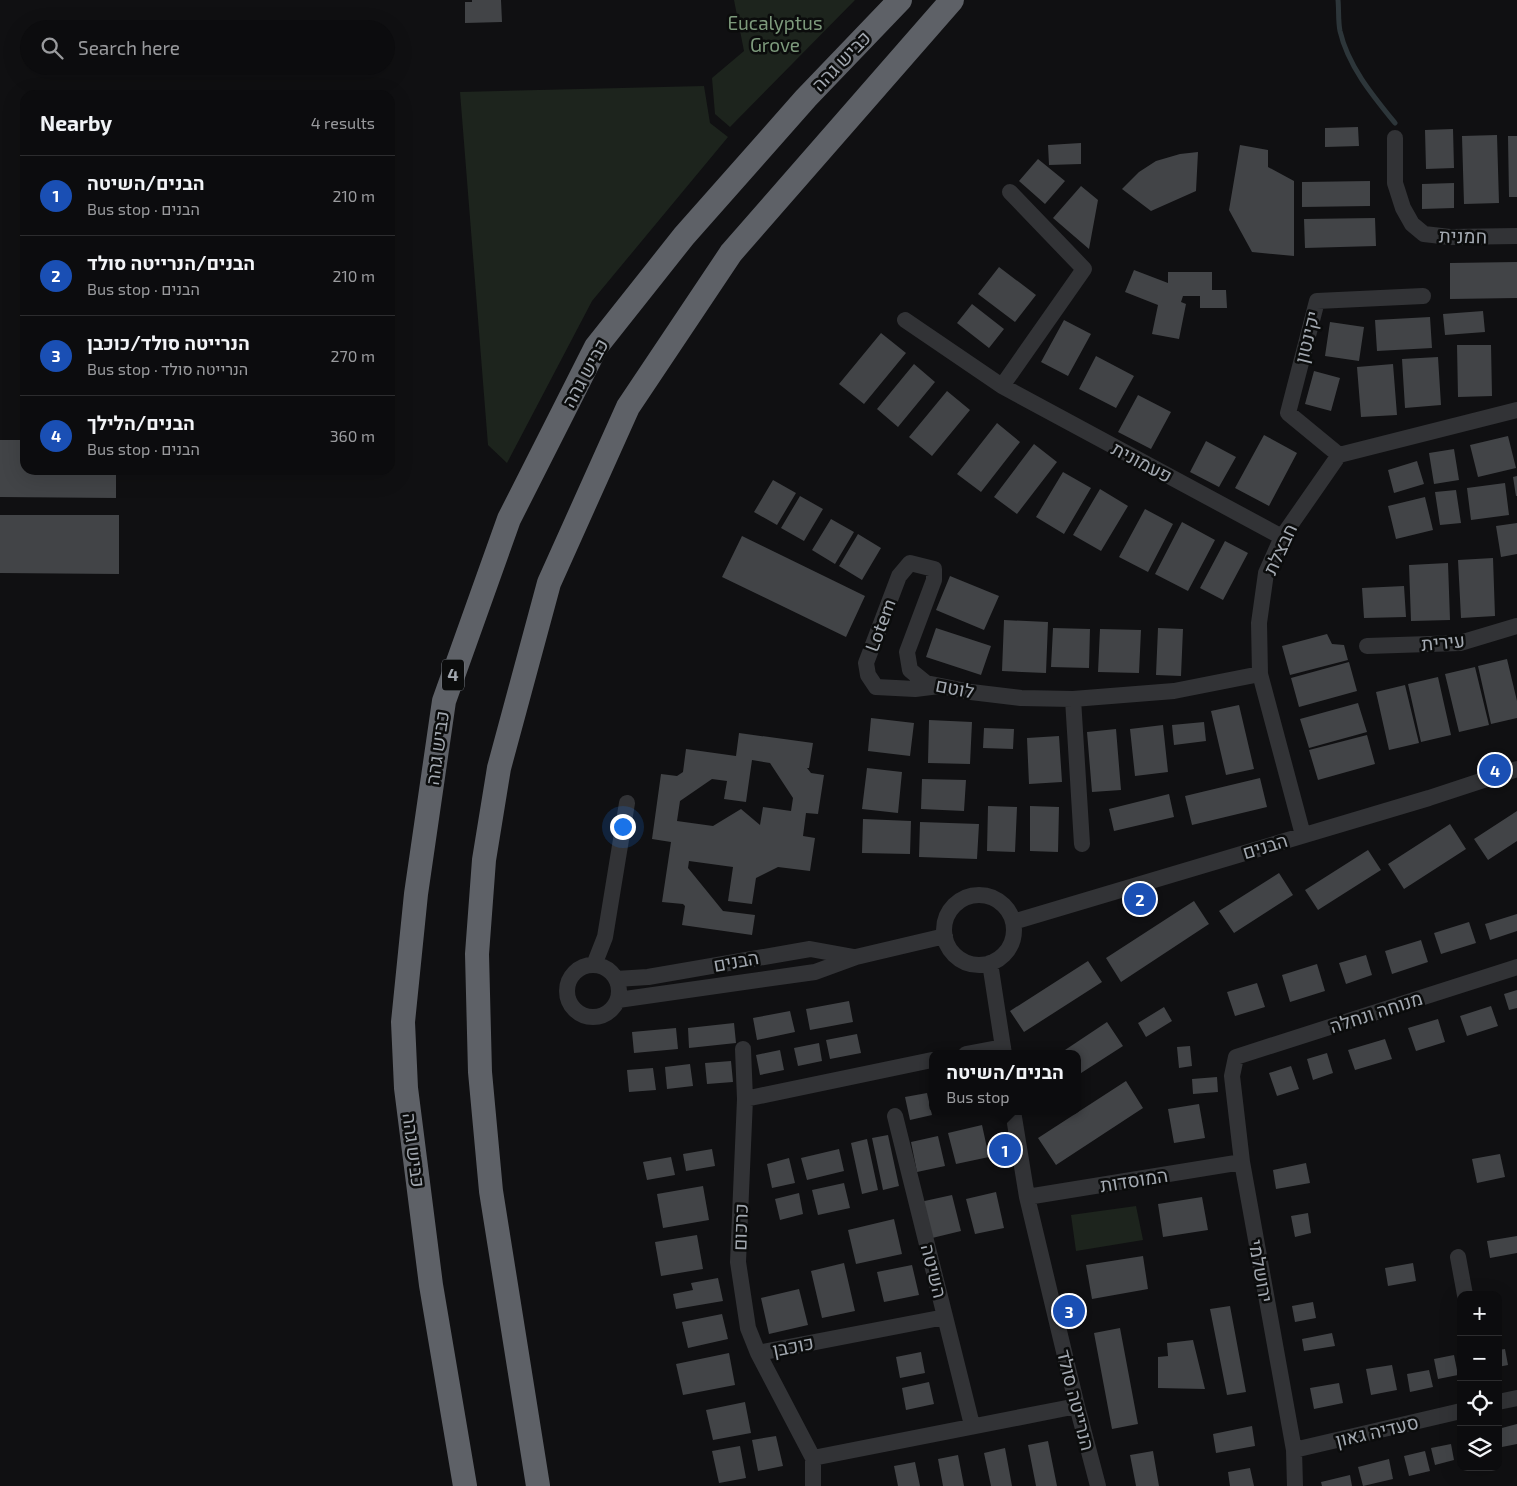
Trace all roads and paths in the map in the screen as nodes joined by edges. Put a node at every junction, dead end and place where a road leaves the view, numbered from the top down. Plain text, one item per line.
1 (900, 0) edge
2 (952, 0) edge
3 (1395, 138) dead end
4 (1010, 192) dead end
5 (1517, 236) edge
6 (1423, 296) dead end
7 (905, 320) dead end
8 (1002, 386) junction
9 (1517, 410) edge
10 (1339, 455) junction
11 (1282, 537) junction
12 (910, 563) joint
13 (1517, 626) edge
14 (1367, 646) dead end
15 (1260, 674) junction
16 (939, 686) junction
17 (1073, 699) junction
18 (1517, 769) edge
19 (627, 803) dead end
20 (1303, 835) junction
21 (1082, 844) dead end
22 (1013, 922) junction
23 (945, 936) junction
24 (856, 957) junction
25 (990, 963) junction
26 (594, 965) junction
27 (1517, 967) edge
28 (616, 979) junction
29 (618, 1000) junction
30 (743, 1049) dead end
31 (1004, 1050) edge
32 (1236, 1057) joint
33 (929, 1061) edge
34 (745, 1099) junction
35 (1014, 1115) edge
36 (895, 1116) dead end
37 (1242, 1162) junction
38 (1027, 1197) junction
39 (1458, 1257) dead end
40 (1464, 1291) edge
41 (945, 1317) junction
42 (758, 1353) junction
43 (1517, 1398) edge
44 (1502, 1401) edge
45 (1077, 1406) junction
46 (1457, 1412) edge
47 (972, 1425) junction
48 (1294, 1450) junction
49 (813, 1458) junction
50 (465, 1486) edge
51 (538, 1486) edge
52 (813, 1486) edge
53 (1098, 1486) edge
54 (1295, 1486) edge

1 - 50 highway, כביש גהה / 4
2 - 51 highway
3 - 5 street, חמנית
4 - 8 street
6 - 10 street, יקינטון
7 - 8 street, פעמונית
8 - 11 street, פעמונית
9 - 10 street
10 - 11 street, חבצלת
11 - 15 street, חבצלת
12 - 16 street, לוטם
12 - 16 street, Lotem
13 - 14 street, עירית
15 - 17 street, לוטם
15 - 20 street, חבצלת
16 - 17 street, לוטם
17 - 21 street
18 - 20 street, הבנים
19 - 26 street
20 - 22 street, הבנים
22 - 23 street
22 - 25 street
23 - 24 street, הבנים
23 - 25 street
24 - 28 street, הבנים
24 - 29 street, הבנים
25 - 31 street
26 - 28 street
26 - 29 street
27 - 32 street, מנוחה ונחלה
28 - 29 street
30 - 34 street, כרכום
32 - 37 street, ירושלמי
33 - 34 street
34 - 42 street, כרכום
35 - 38 street
36 - 41 street, השיטה
37 - 38 street, המוסדות
37 - 48 street, ירושלמי
38 - 45 street, הנרייטה סולד
39 - 40 street
41 - 42 street, כוכבן
41 - 47 street, השיטה
42 - 49 street, כוכבן
43 - 44 street
45 - 47 street
45 - 53 street, הנרייטה סולד
46 - 48 street, סעדיה גאון
47 - 49 street
48 - 54 street, ירושלמי
49 - 52 street, כוכבן

